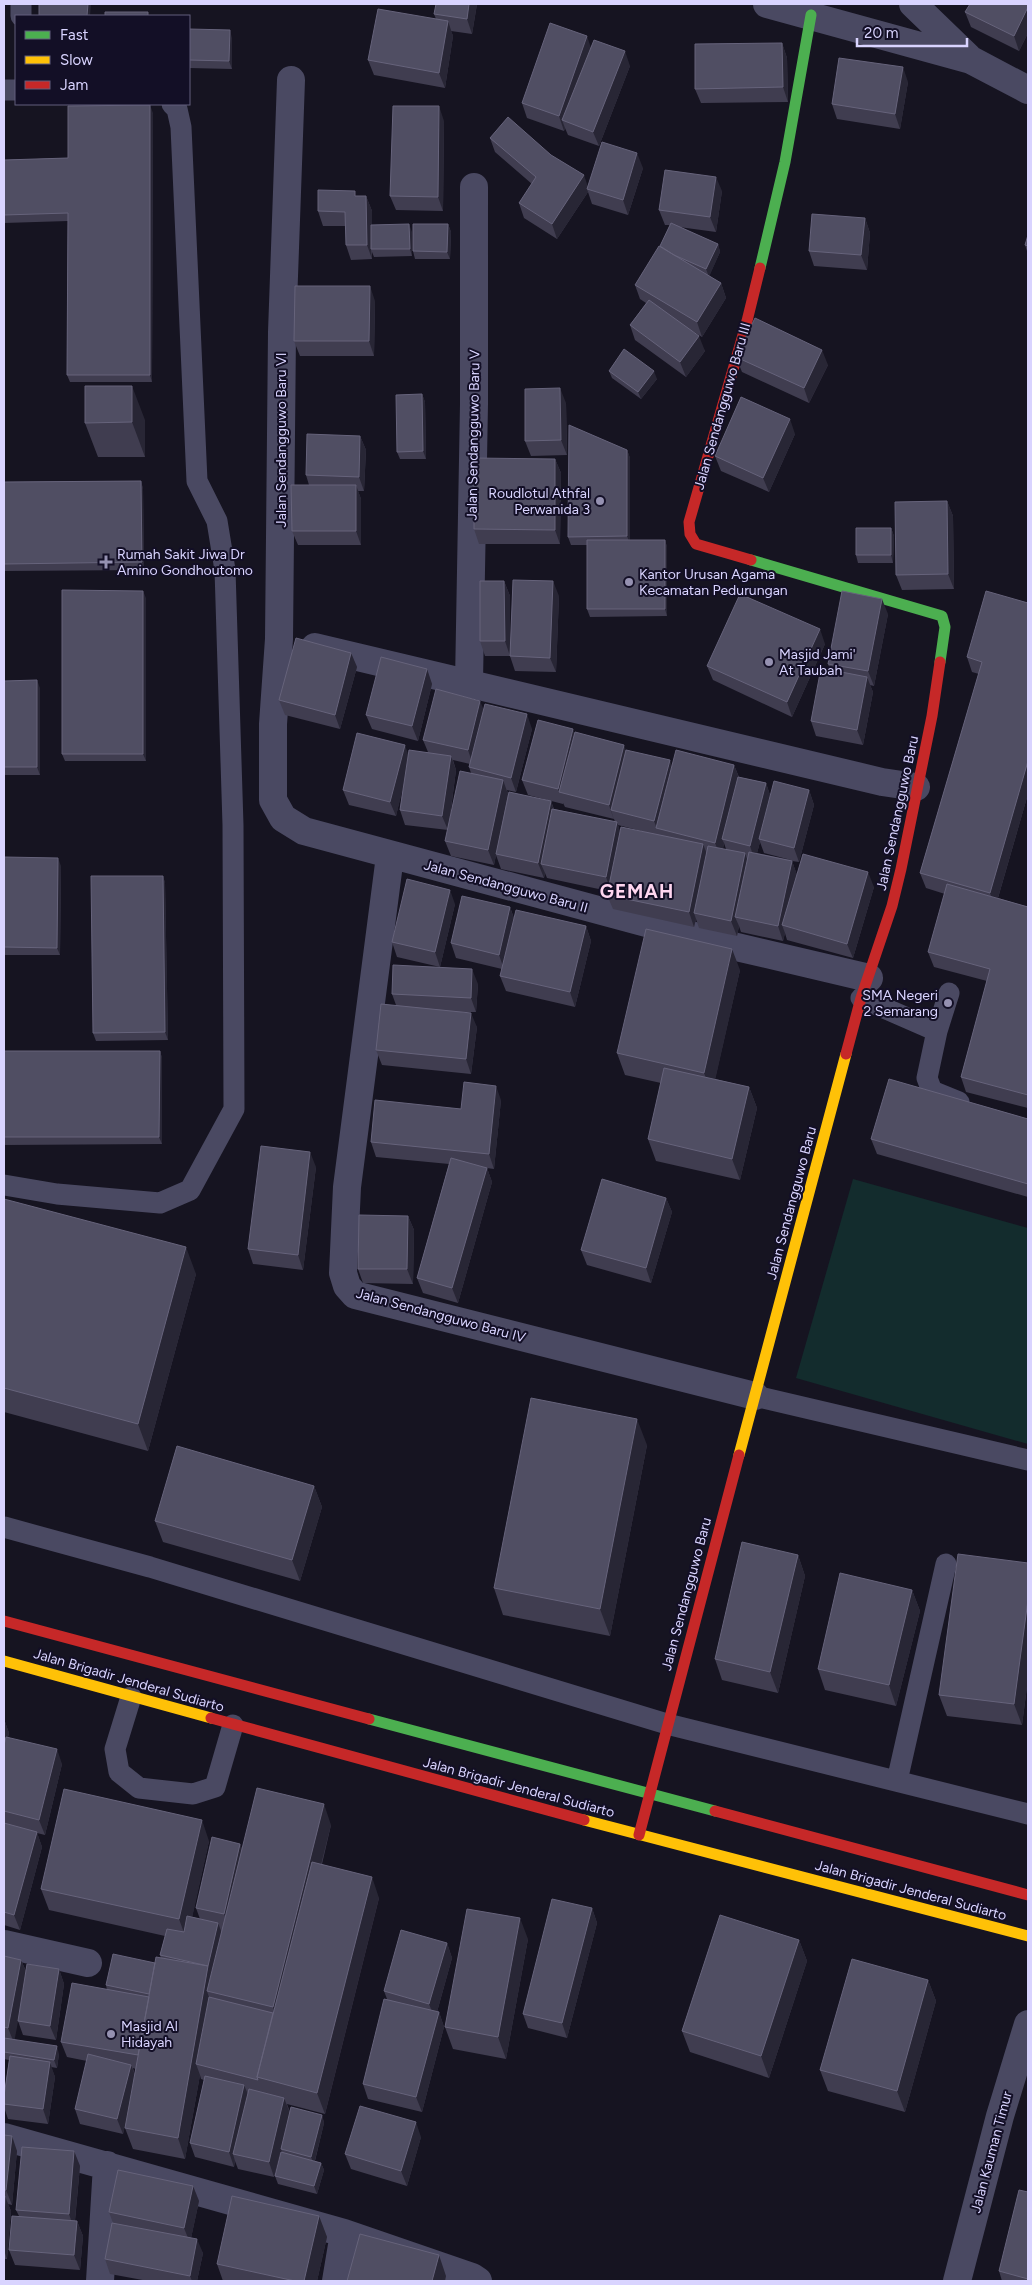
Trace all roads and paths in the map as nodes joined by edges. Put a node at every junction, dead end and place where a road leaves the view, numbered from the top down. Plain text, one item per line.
1 (767, 4) edge
2 (913, 4) edge
3 (811, 15) junction
4 (971, 60) junction
5 (291, 80) dead end
6 (1028, 90) edge
7 (173, 105) edge
8 (474, 187) dead end
9 (942, 616) joint
10 (279, 639) junction
11 (469, 682) junction
12 (916, 787) junction
13 (273, 800) joint
14 (390, 856) junction
15 (865, 988) junction
16 (949, 993) dead end
17 (937, 1031) junction
18 (978, 1110) edge
19 (4, 1185) edge
20 (755, 1396) junction
21 (1028, 1460) edge
22 (4, 1527) edge
23 (946, 1564) dead end
24 (4, 1621) edge
25 (4, 1661) edge
26 (131, 1697) junction
27 (667, 1724) junction
28 (233, 1725) junction
29 (897, 1781) junction
30 (647, 1794) junction
31 (1028, 1814) edge
32 (639, 1835) junction
33 (1028, 1895) edge
34 (1028, 1936) edge
35 (4, 1944) edge
36 (88, 1963) dead end
37 (1028, 2024) edge
38 (4, 2137) edge
39 (107, 2165) junction
40 (344, 2233) junction
41 (100, 2281) edge
42 (336, 2281) edge
43 (478, 2281) edge
44 (957, 2281) edge

1 - 3 street
2 - 4 street
3 - 4 street
3 - 9 main road, Jalan Sendangguwo Baru III
4 - 6 street
5 - 10 street, Jalan Sendangguwo Baru VI
7 - 19 lane
8 - 11 street, Jalan Sendangguwo Baru V
9 - 12 main road, Jalan Sendangguwo Baru
10 - 11 street
10 - 13 street, Jalan Sendangguwo Baru VI
11 - 12 street
12 - 15 main road, Jalan Sendangguwo Baru
13 - 14 street, Jalan Sendangguwo Baru II
14 - 15 street, Jalan Sendangguwo Baru II
14 - 20 street, Jalan Sendangguwo Baru IV
15 - 17 lane
15 - 20 main road, Jalan Sendangguwo Baru
16 - 17 lane
17 - 18 lane
20 - 21 lane
20 - 27 main road, Jalan Sendangguwo Baru
22 - 27 lane
23 - 29 lane
24 - 30 main road, Jalan Brigadir Jenderal Sudiarto
25 - 26 main road, Jalan Brigadir Jenderal Sudiarto
26 - 28 main road, Jalan Brigadir Jenderal Sudiarto
26 - 28 lane
27 - 29 lane
27 - 30 main road, Jalan Sendangguwo Baru
28 - 32 main road, Jalan Brigadir Jenderal Sudiarto
29 - 31 lane
30 - 32 main road, Jalan Sendangguwo Baru
30 - 33 main road, Jalan Brigadir Jenderal Sudiarto
32 - 34 main road, Jalan Brigadir Jenderal Sudiarto
35 - 36 street
37 - 44 street, Jalan Kauman Timur
38 - 39 street
39 - 40 street
39 - 41 street
40 - 42 street
40 - 43 street

